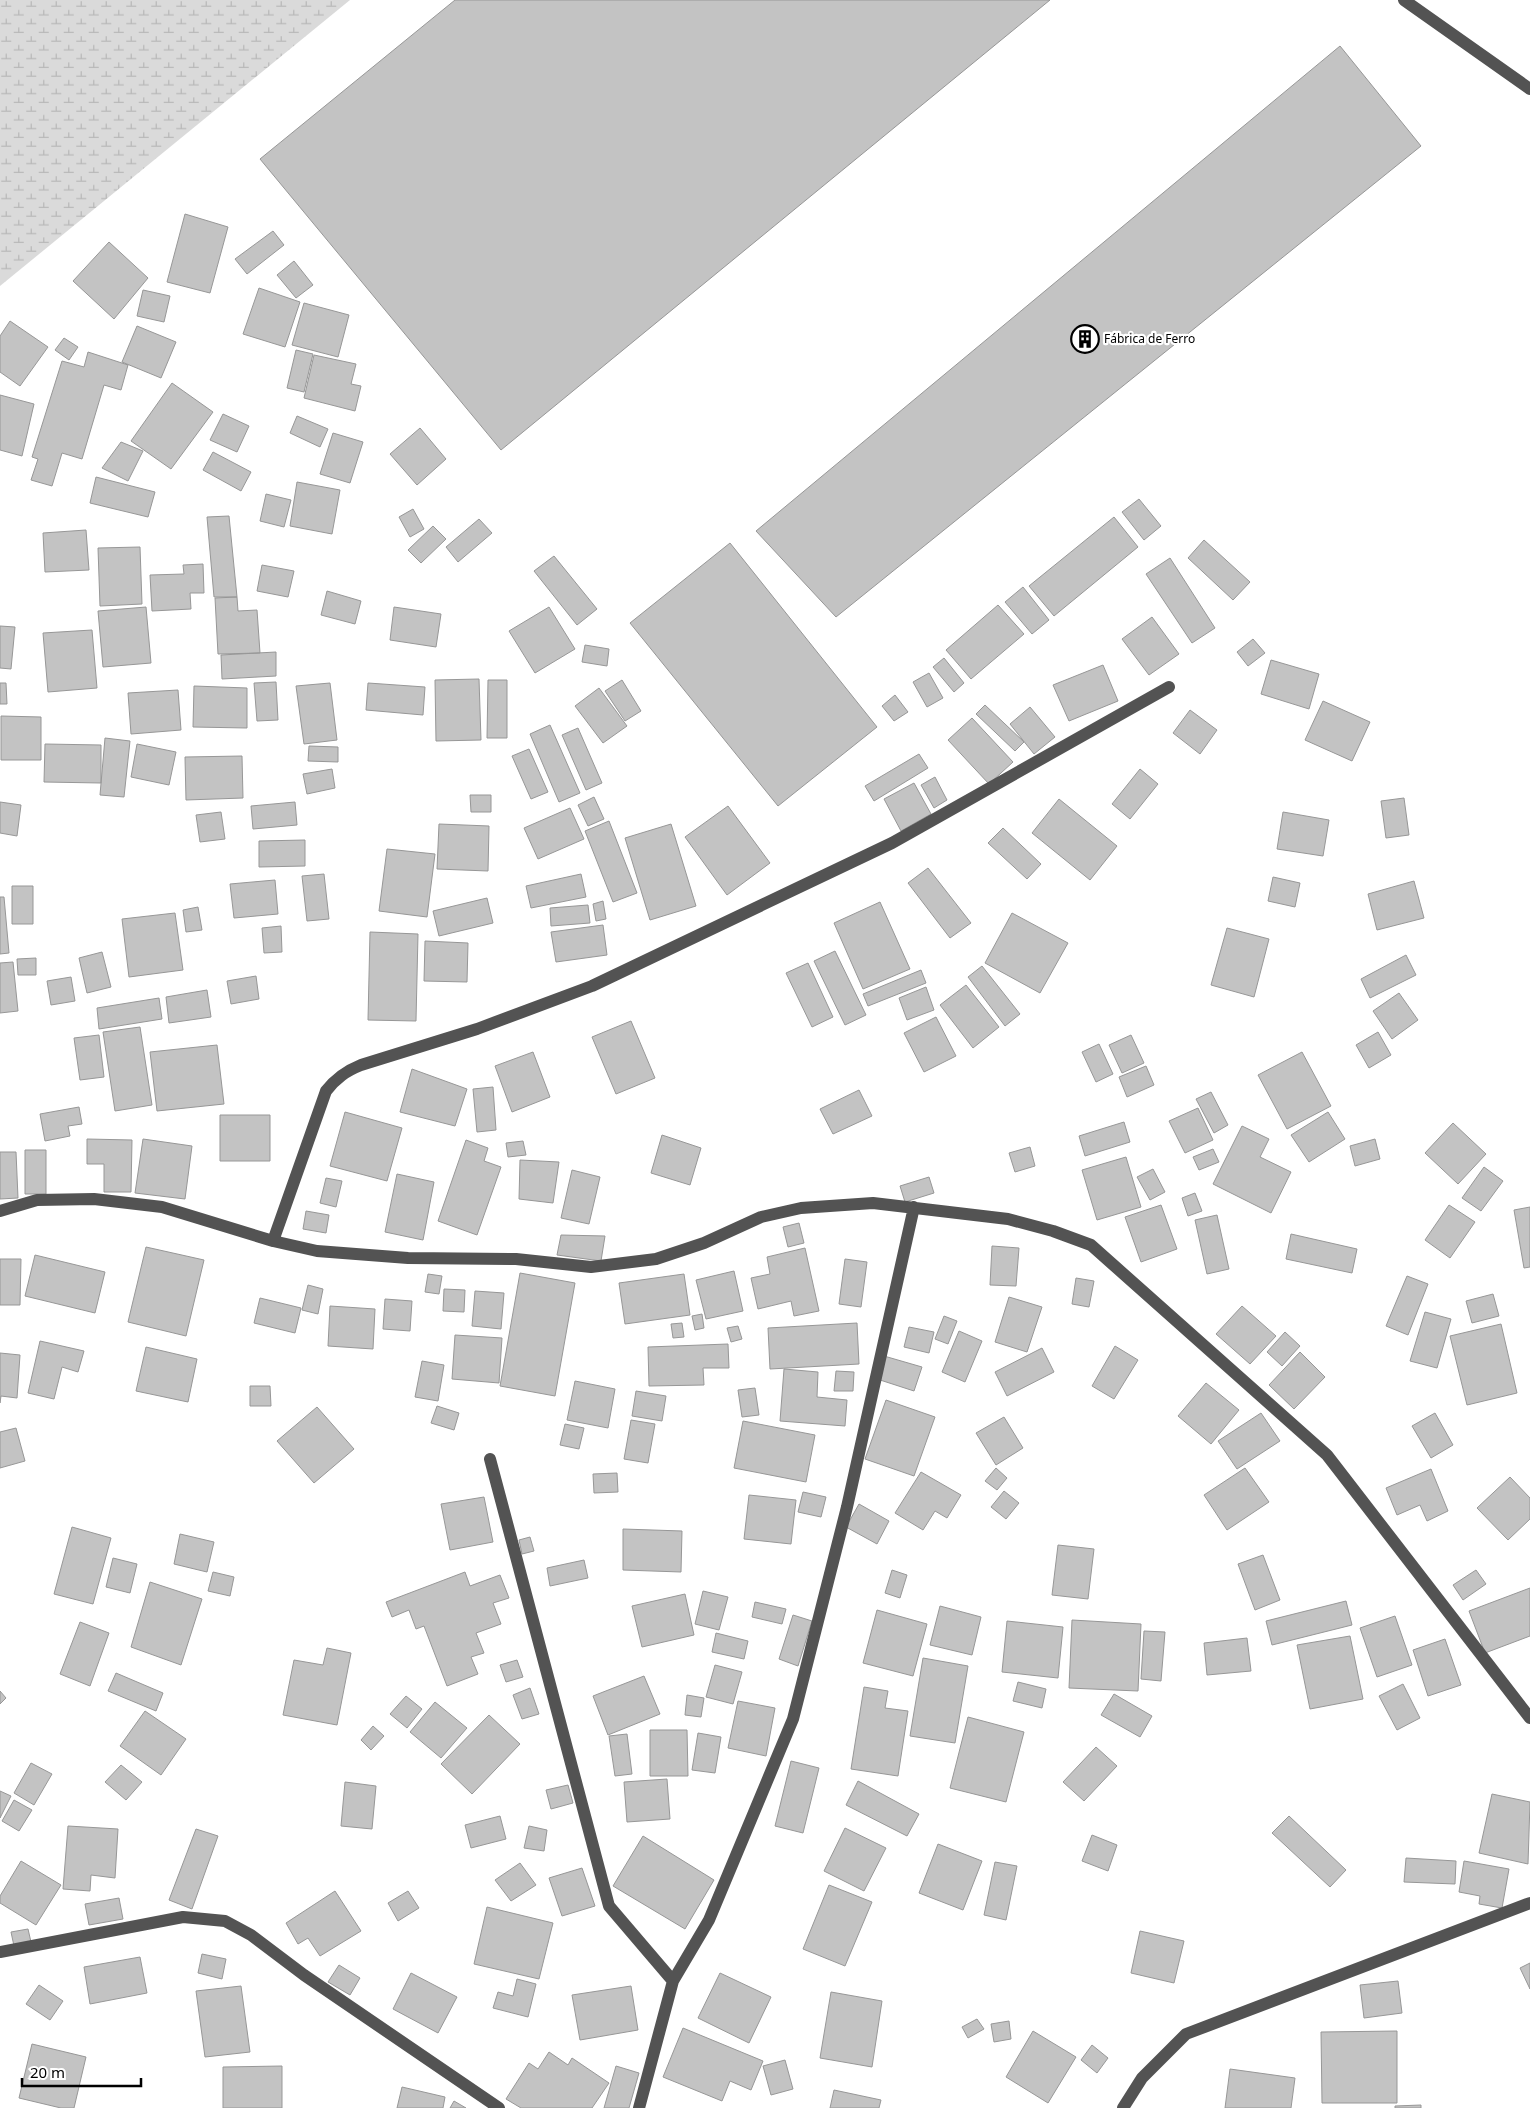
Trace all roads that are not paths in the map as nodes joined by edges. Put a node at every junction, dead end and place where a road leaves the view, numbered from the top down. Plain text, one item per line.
1 (1404, 0) edge
2 (1530, 89) edge
3 (1169, 687) dead end
4 (914, 1206) junction
5 (0, 1211) edge
6 (273, 1241) junction
7 (490, 1459) dead end
8 (1530, 1718) edge
9 (1530, 1903) edge
10 (0, 1952) edge
11 (673, 1981) junction
12 (499, 2108) edge
13 (639, 2108) edge
14 (1123, 2108) edge

1 - 2 street
3 - 6 street
4 - 6 street
4 - 8 street
4 - 11 street
5 - 6 street
7 - 11 street
9 - 14 street
10 - 12 street
11 - 13 street

